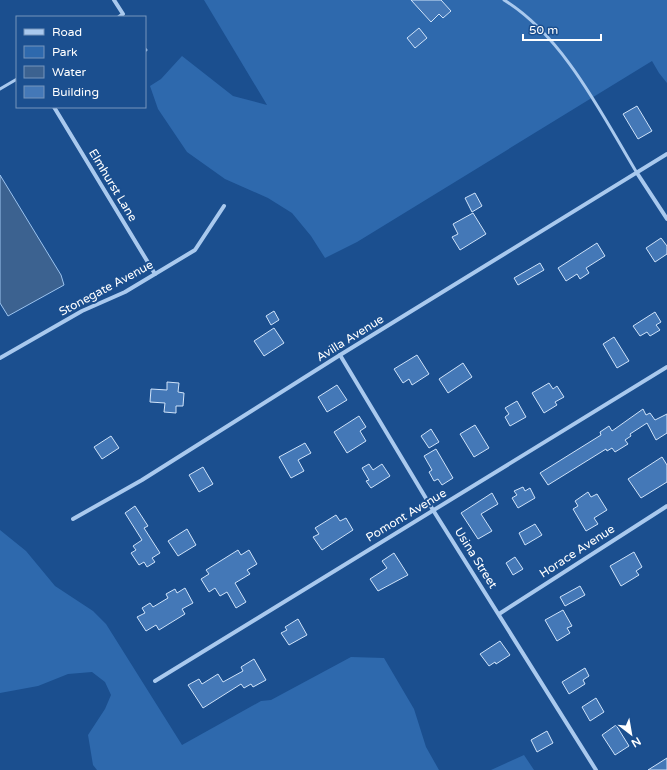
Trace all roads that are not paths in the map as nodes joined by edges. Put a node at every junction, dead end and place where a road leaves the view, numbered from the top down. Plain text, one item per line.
1 (114, 0) edge
2 (504, 0) edge
3 (124, 16) edge
4 (16, 79) edge
5 (0, 89) edge
6 (55, 108) edge
7 (667, 154) edge
8 (637, 172) junction
9 (224, 206) dead end
10 (667, 219) edge
11 (155, 274) junction
12 (340, 355) junction
13 (0, 358) edge
14 (667, 367) edge
15 (667, 506) edge
16 (433, 510) junction
17 (74, 519) dead end
18 (498, 614) junction
19 (155, 680) dead end
20 (596, 770) edge

1 - 3 street
2 - 8 lane
4 - 5 lane
6 - 11 street, Elmhurst Lane
7 - 8 street, Avilla Avenue
8 - 10 street
8 - 12 street, Avilla Avenue
9 - 11 street, Stonegate Avenue
11 - 13 street, Stonegate Avenue
12 - 16 street, Usina Street
12 - 17 street, Avilla Avenue
14 - 16 street, Pomont Avenue
15 - 18 street, Horace Avenue
16 - 18 street, Usina Street
16 - 19 street, Pomont Avenue
18 - 20 street, Usina Street

